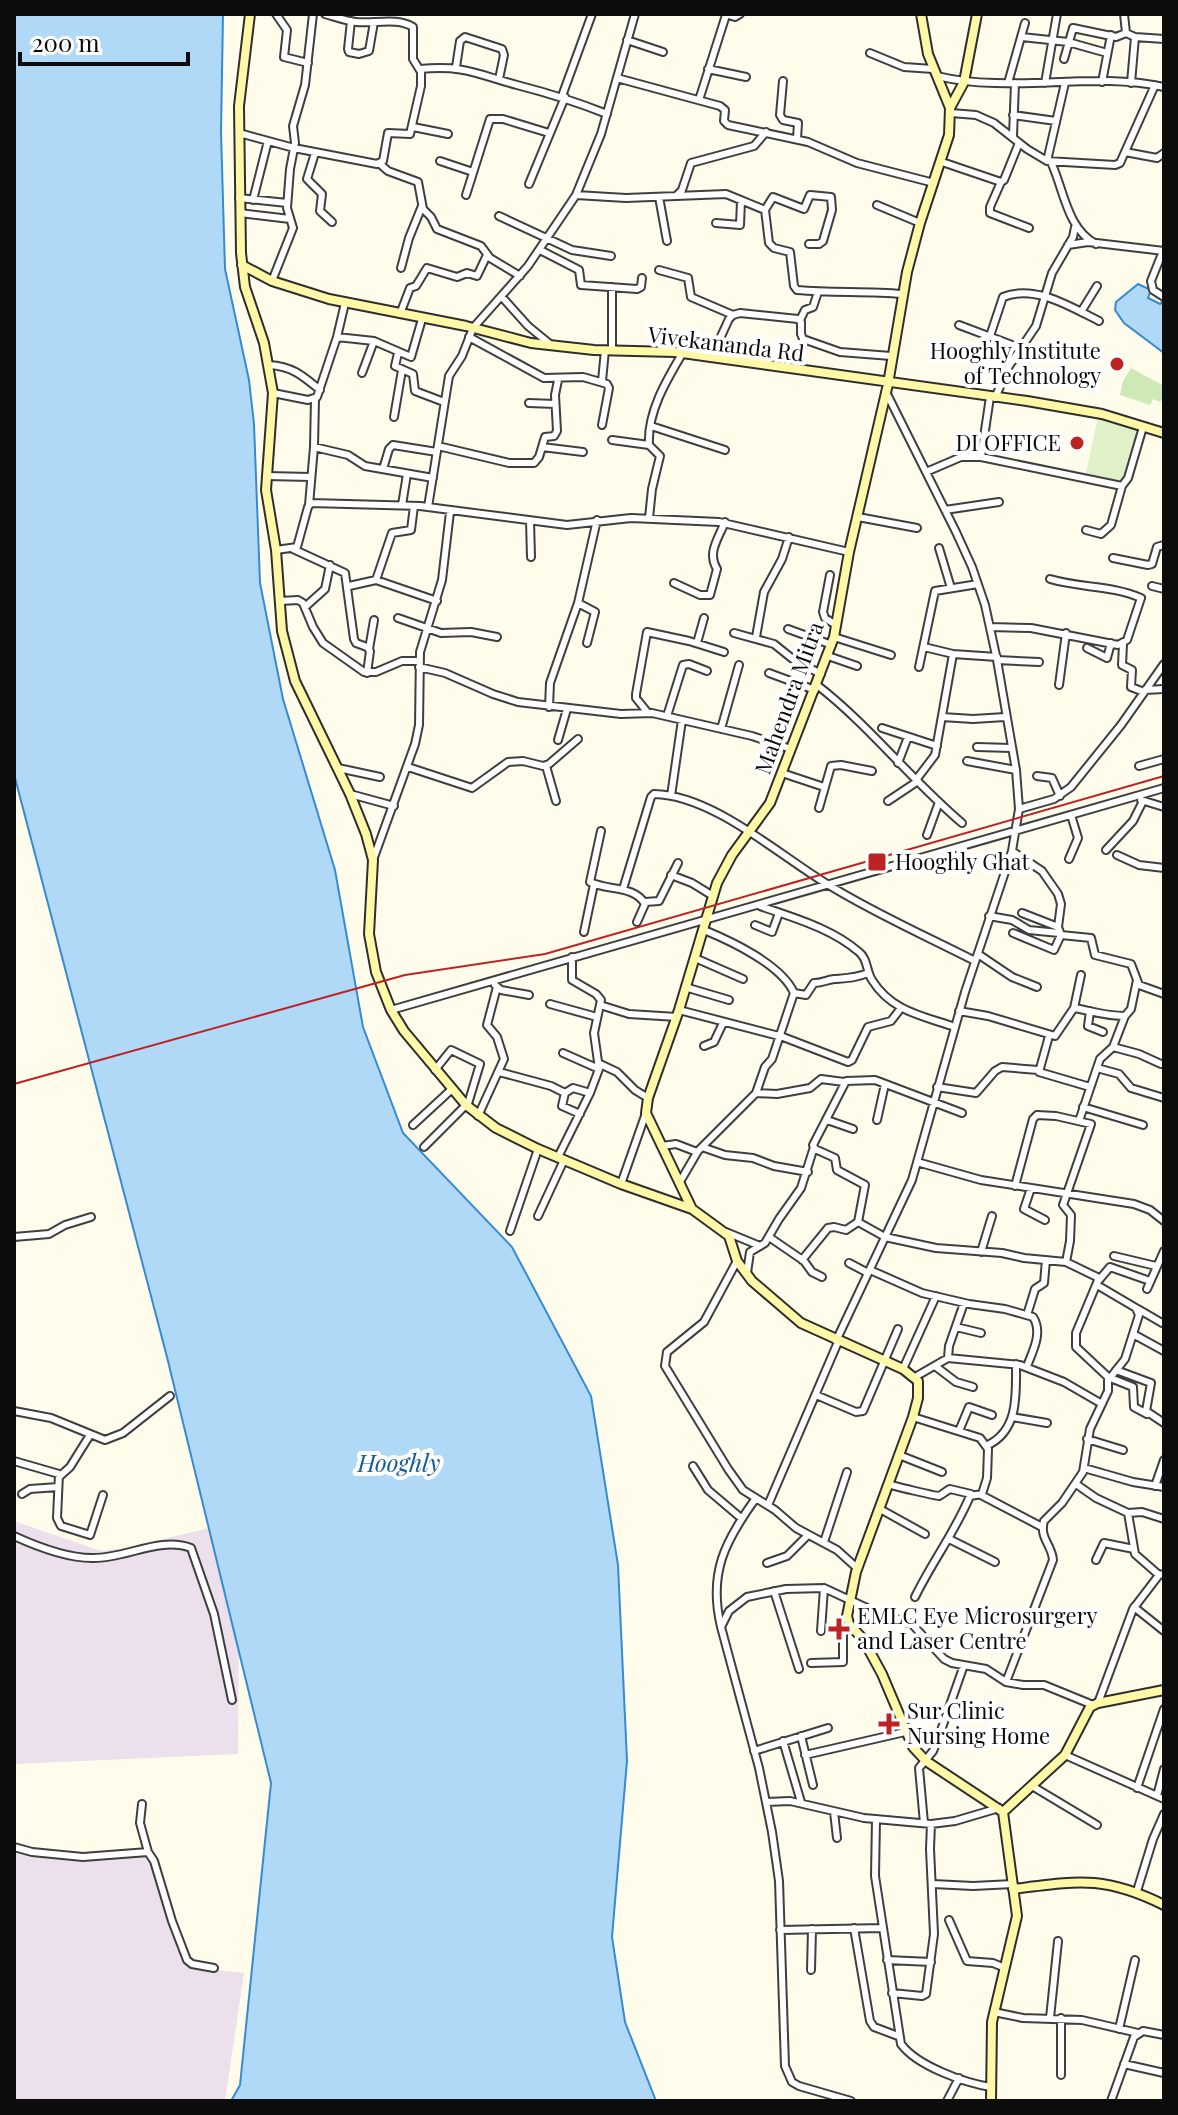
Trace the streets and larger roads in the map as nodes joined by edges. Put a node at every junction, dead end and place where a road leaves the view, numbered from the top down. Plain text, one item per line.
1 (250, 14) edge
2 (276, 14) edge
3 (313, 14) edge
4 (325, 14) edge
5 (592, 14) edge
6 (635, 14) edge
7 (725, 14) edge
8 (740, 14) edge
9 (921, 14) edge
10 (977, 14) edge
11 (1057, 14) edge
12 (1124, 14) edge
13 (361, 18) edge
14 (394, 18) edge
15 (351, 21) junction
16 (374, 22) junction
17 (1025, 23) dead end
18 (1126, 33) junction
19 (1111, 35) junction
20 (1022, 37) junction
21 (1135, 37) junction
22 (1164, 39) edge
23 (627, 40) junction
24 (1052, 40) junction
25 (1068, 42) junction
26 (663, 52) dead end
27 (870, 53) dead end
28 (1107, 53) junction
29 (1064, 59) dead end
30 (308, 63) junction
31 (456, 67) junction
32 (420, 69) junction
33 (708, 69) junction
34 (935, 73) junction
35 (746, 77) dead end
36 (617, 78) junction
37 (499, 79) junction
38 (783, 81) dead end
39 (964, 82) junction
40 (1102, 82) junction
41 (1012, 83) junction
42 (1045, 83) junction
43 (1065, 83) junction
44 (1131, 83) junction
45 (1155, 85) junction
46 (1164, 87) edge
47 (564, 97) junction
48 (699, 100) junction
49 (951, 111) junction
50 (607, 114) junction
51 (1013, 115) junction
52 (1056, 121) junction
53 (413, 127) junction
54 (766, 132) junction
55 (239, 133) junction
56 (549, 133) junction
57 (448, 134) dead end
58 (1013, 136) junction
59 (797, 139) junction
60 (268, 141) junction
61 (1019, 143) junction
62 (294, 148) junction
63 (1125, 152) junction
64 (315, 153) junction
65 (1164, 153) edge
66 (440, 161) dead end
67 (942, 162) junction
68 (1049, 162) junction
69 (380, 164) junction
70 (473, 172) junction
71 (288, 179) junction
72 (308, 181) junction
73 (1001, 182) junction
74 (934, 183) junction
75 (529, 184) dead end
76 (466, 195) dead end
77 (576, 195) junction
78 (675, 196) junction
79 (659, 197) junction
80 (239, 198) junction
81 (253, 200) junction
82 (741, 201) junction
83 (287, 203) junction
84 (877, 205) dead end
85 (422, 206) junction
86 (765, 210) junction
87 (240, 213) junction
88 (499, 216) dead end
89 (290, 219) junction
90 (332, 222) dead end
91 (716, 223) dead end
92 (920, 223) junction
93 (1075, 227) junction
94 (1029, 228) dead end
95 (548, 238) junction
96 (667, 241) dead end
97 (809, 244) dead end
98 (1096, 244) junction
99 (1068, 245) junction
100 (540, 250) junction
101 (1163, 251) edge
102 (487, 255) junction
103 (611, 256) dead end
104 (242, 265) junction
105 (401, 268) dead end
106 (659, 270) dead end
107 (520, 276) junction
108 (642, 278) dead end
109 (272, 281) junction
110 (1097, 286) dead end
111 (612, 287) junction
112 (818, 292) junction
113 (902, 294) junction
114 (1046, 295) junction
115 (502, 297) junction
116 (1164, 297) edge
117 (345, 303) junction
118 (1081, 312) junction
119 (400, 314) junction
120 (733, 315) junction
121 (422, 319) junction
122 (800, 320) junction
123 (1099, 321) dead end
124 (959, 325) dead end
125 (471, 332) junction
126 (990, 336) junction
127 (337, 337) junction
128 (374, 341) junction
129 (552, 346) junction
130 (1020, 348) junction
131 (608, 350) junction
132 (398, 353) junction
133 (682, 354) junction
134 (891, 356) junction
135 (711, 358) junction
136 (269, 365) junction
137 (402, 370) junction
138 (362, 373) dead end
139 (558, 380) junction
140 (602, 381) junction
141 (887, 388) junction
142 (320, 390) junction
143 (273, 393) junction
144 (992, 397) junction
145 (315, 399) junction
146 (444, 402) junction
147 (529, 403) dead end
148 (555, 404) junction
149 (394, 417) dead end
150 (602, 425) dead end
151 (651, 426) junction
152 (1143, 427) junction
153 (1164, 433) edge
154 (612, 440) dead end
155 (649, 445) junction
156 (314, 447) junction
157 (542, 447) junction
158 (437, 449) junction
159 (725, 450) dead end
160 (583, 452) dead end
161 (981, 457) junction
162 (383, 469) junction
163 (926, 472) junction
164 (407, 474) junction
165 (266, 476) junction
166 (311, 477) junction
167 (433, 478) junction
168 (1122, 486) junction
169 (999, 502) dead end
170 (309, 505) junction
171 (402, 505) junction
172 (414, 506) junction
173 (428, 507) junction
174 (945, 510) junction
175 (450, 512) junction
176 (858, 517) junction
177 (649, 518) junction
178 (597, 520) junction
179 (530, 521) junction
180 (725, 522) junction
181 (917, 528) dead end
182 (1086, 530) dead end
183 (789, 537) junction
184 (1164, 545) edge
185 (939, 548) dead end
186 (293, 549) junction
187 (276, 550) junction
188 (849, 552) junction
189 (531, 557) dead end
190 (1113, 558) dead end
191 (330, 565) junction
192 (830, 575) dead end
193 (1050, 579) dead end
194 (376, 580) junction
195 (674, 583) dead end
196 (978, 584) junction
197 (349, 586) junction
198 (1152, 586) dead end
199 (951, 588) junction
200 (1164, 589) edge
201 (280, 601) junction
202 (437, 601) junction
203 (578, 603) junction
204 (305, 607) junction
205 (398, 618) dead end
206 (704, 618) dead end
207 (374, 620) dead end
208 (836, 625) junction
209 (990, 627) junction
210 (788, 629) dead end
211 (428, 630) junction
212 (734, 633) dead end
213 (1066, 633) junction
214 (497, 637) dead end
215 (756, 637) junction
216 (833, 641) junction
217 (587, 643) dead end
218 (697, 643) junction
219 (1111, 643) junction
220 (1123, 644) junction
221 (924, 647) junction
222 (1087, 648) dead end
223 (369, 649) junction
224 (724, 652) dead end
225 (953, 654) junction
226 (891, 655) dead end
227 (828, 656) junction
228 (997, 658) junction
229 (1039, 662) dead end
230 (419, 664) junction
231 (1164, 664) edge
232 (739, 665) dead end
233 (857, 666) dead end
234 (919, 667) dead end
235 (707, 671) dead end
236 (367, 673) junction
237 (769, 673) dead end
238 (821, 674) junction
239 (1059, 685) dead end
240 (816, 687) junction
241 (1164, 689) edge
242 (1145, 691) junction
243 (549, 707) junction
244 (567, 709) junction
245 (648, 713) junction
246 (667, 716) junction
247 (942, 717) junction
248 (1005, 717) junction
249 (682, 720) junction
250 (882, 728) dead end
251 (721, 729) junction
252 (908, 737) junction
253 (578, 739) dead end
254 (558, 740) dead end
255 (937, 746) junction
256 (977, 747) dead end
257 (1011, 748) junction
258 (791, 749) junction
259 (1164, 759) edge
260 (967, 761) dead end
261 (898, 763) junction
262 (546, 766) junction
263 (1139, 766) dead end
264 (408, 767) junction
265 (338, 768) junction
266 (1016, 770) junction
267 (872, 771) dead end
268 (782, 773) junction
269 (1037, 776) dead end
270 (380, 777) dead end
271 (917, 780) junction
272 (824, 787) junction
273 (1164, 788) edge
274 (350, 794) junction
275 (671, 796) junction
276 (1060, 796) junction
277 (1133, 797) junction
278 (556, 801) dead end
279 (888, 801) dead end
280 (1143, 801) junction
281 (939, 802) junction
282 (394, 806) junction
283 (1164, 807) edge
284 (819, 808) dead end
285 (1019, 809) junction
286 (1071, 815) junction
287 (962, 823) dead end
288 (601, 831) dead end
289 (750, 832) junction
290 (1016, 832) junction
291 (927, 835) dead end
292 (1106, 850) dead end
293 (1012, 851) junction
294 (1117, 855) dead end
295 (1069, 859) dead end
296 (373, 860) junction
297 (678, 863) dead end
298 (1164, 868) edge
299 (671, 875) junction
300 (594, 884) junction
301 (828, 885) junction
302 (623, 889) junction
303 (713, 896) junction
304 (645, 902) junction
305 (758, 905) junction
306 (779, 913) junction
307 (1022, 913) dead end
308 (989, 916) junction
309 (707, 919) junction
310 (637, 922) dead end
311 (755, 925) dead end
312 (704, 930) junction
313 (584, 932) dead end
314 (1059, 932) junction
315 (1013, 933) dead end
316 (572, 957) junction
317 (977, 957) junction
318 (695, 958) junction
319 (868, 973) junction
320 (1081, 975) dead end
321 (743, 979) dead end
322 (492, 980) junction
323 (1137, 980) junction
324 (497, 987) junction
325 (685, 987) junction
326 (1037, 987) dead end
327 (794, 993) junction
328 (1164, 994) edge
329 (529, 995) dead end
330 (729, 1000) dead end
331 (550, 1004) dead end
332 (600, 1005) junction
333 (901, 1008) junction
334 (1074, 1008) junction
335 (391, 1010) junction
336 (959, 1011) junction
337 (1090, 1011) junction
338 (678, 1014) junction
339 (1125, 1016) junction
340 (597, 1017) junction
341 (723, 1023) junction
342 (955, 1027) junction
343 (1103, 1032) dead end
344 (779, 1036) junction
345 (1049, 1036) junction
346 (704, 1046) dead end
347 (1113, 1047) junction
348 (563, 1053) dead end
349 (851, 1062) junction
350 (1161, 1064) dead end
351 (599, 1066) junction
352 (1097, 1068) junction
353 (435, 1070) junction
354 (1038, 1070) junction
355 (499, 1072) junction
356 (845, 1081) junction
357 (885, 1084) junction
358 (937, 1087) junction
359 (1090, 1087) junction
360 (452, 1089) junction
361 (565, 1093) junction
362 (590, 1093) junction
363 (756, 1093) junction
364 (648, 1098) junction
365 (1164, 1098) edge
366 (933, 1103) junction
367 (467, 1106) junction
368 (1083, 1107) junction
369 (646, 1113) junction
370 (962, 1113) dead end
371 (580, 1114) junction
372 (478, 1116) junction
373 (827, 1120) junction
374 (877, 1120) dead end
375 (1079, 1121) junction
376 (413, 1125) dead end
377 (1143, 1125) dead end
378 (853, 1129) dead end
379 (662, 1146) junction
380 (424, 1147) dead end
381 (814, 1147) junction
382 (538, 1149) junction
383 (700, 1150) junction
384 (561, 1159) junction
385 (917, 1162) junction
386 (808, 1172) junction
387 (681, 1180) junction
388 (621, 1184) junction
389 (1015, 1186) junction
390 (1031, 1188) junction
391 (1065, 1193) junction
392 (692, 1209) junction
393 (538, 1216) dead end
394 (992, 1216) dead end
395 (91, 1217) dead end
396 (1045, 1220) dead end
397 (1164, 1221) edge
398 (858, 1222) junction
399 (510, 1231) dead end
400 (725, 1231) junction
401 (14, 1237) edge
402 (769, 1237) junction
403 (885, 1237) junction
404 (760, 1246) junction
405 (1164, 1251) edge
406 (981, 1252) junction
407 (1114, 1256) dead end
408 (802, 1260) junction
409 (1046, 1260) junction
410 (737, 1261) junction
411 (1066, 1262) junction
412 (849, 1263) dead end
413 (1156, 1266) junction
414 (869, 1271) junction
415 (747, 1275) junction
416 (822, 1277) dead end
417 (1150, 1281) junction
418 (1098, 1283) junction
419 (1147, 1289) dead end
420 (936, 1296) junction
421 (964, 1303) junction
422 (1136, 1308) junction
423 (1027, 1315) junction
424 (1162, 1323) edge
425 (956, 1327) junction
426 (898, 1329) dead end
427 (981, 1333) dead end
428 (1133, 1334) junction
429 (837, 1341) junction
430 (1164, 1351) edge
431 (948, 1358) junction
432 (886, 1363) junction
433 (1016, 1364) junction
434 (935, 1366) junction
435 (1027, 1366) junction
436 (903, 1369) junction
437 (1116, 1370) junction
438 (915, 1377) junction
439 (1109, 1377) junction
440 (973, 1387) dead end
441 (816, 1395) junction
442 (170, 1396) dead end
443 (1102, 1404) junction
444 (14, 1411) edge
445 (1147, 1414) junction
446 (992, 1415) dead end
447 (913, 1417) junction
448 (1012, 1417) junction
449 (1047, 1423) dead end
450 (1164, 1423) edge
451 (959, 1431) junction
452 (90, 1435) junction
453 (1087, 1439) junction
454 (988, 1445) junction
455 (1123, 1450) dead end
456 (899, 1455) junction
457 (1164, 1460) edge
458 (14, 1461) edge
459 (693, 1466) dead end
460 (1084, 1468) junction
461 (847, 1472) dead end
462 (942, 1472) dead end
463 (60, 1476) junction
464 (888, 1484) junction
465 (1076, 1484) junction
466 (1155, 1486) junction
467 (58, 1487) junction
468 (1164, 1487) edge
469 (22, 1494) dead end
470 (971, 1494) junction
471 (103, 1495) dead end
472 (981, 1495) junction
473 (756, 1498) junction
474 (768, 1505) junction
475 (880, 1509) junction
476 (1128, 1513) junction
477 (741, 1518) junction
478 (1164, 1519) edge
479 (1042, 1527) junction
480 (925, 1534) dead end
481 (808, 1535) junction
482 (14, 1536) edge
483 (949, 1539) junction
484 (824, 1542) junction
485 (1134, 1549) junction
486 (1096, 1560) dead end
487 (995, 1562) dead end
488 (767, 1563) dead end
489 (857, 1568) junction
490 (1162, 1575) edge
491 (824, 1588) junction
492 (774, 1591) junction
493 (915, 1597) dead end
494 (849, 1599) junction
495 (1134, 1607) junction
496 (849, 1624) junction
497 (721, 1627) junction
498 (821, 1631) dead end
499 (1164, 1631) edge
500 (811, 1663) dead end
501 (964, 1665) junction
502 (799, 1669) dead end
503 (1006, 1682) junction
504 (1164, 1690) edge
505 (232, 1700) dead end
506 (1096, 1704) junction
507 (1164, 1709) edge
508 (828, 1728) dead end
509 (905, 1732) junction
510 (801, 1736) junction
511 (783, 1741) junction
512 (754, 1751) junction
513 (805, 1755) junction
514 (1065, 1755) junction
515 (926, 1761) junction
516 (1164, 1769) edge
517 (813, 1785) dead end
518 (1032, 1786) junction
519 (1137, 1788) junction
520 (1161, 1798) edge
521 (766, 1802) junction
522 (801, 1802) junction
523 (142, 1804) dead end
524 (1001, 1810) junction
525 (834, 1812) junction
526 (1164, 1814) edge
527 (876, 1819) junction
528 (927, 1823) junction
529 (1097, 1825) dead end
530 (837, 1838) dead end
531 (14, 1847) edge
532 (148, 1852) junction
533 (933, 1884) junction
534 (1013, 1886) junction
535 (1137, 1891) junction
536 (1164, 1905) edge
537 (934, 1923) junction
538 (854, 1928) junction
539 (883, 1928) junction
540 (812, 1929) junction
541 (780, 1930) junction
542 (1058, 1941) dead end
543 (887, 1960) junction
544 (1135, 1960) dead end
545 (931, 1962) junction
546 (214, 1968) dead end
547 (1005, 1968) junction
548 (811, 1970) dead end
549 (892, 1993) junction
550 (994, 2012) junction
551 (1050, 2018) junction
552 (1061, 2018) junction
553 (1119, 2029) junction
554 (1138, 2033) junction
555 (1164, 2035) edge
556 (898, 2036) junction
557 (1124, 2064) junction
558 (1164, 2073) edge
559 (1061, 2075) dead end
560 (959, 2078) junction
561 (991, 2087) junction
562 (851, 2101) edge
563 (947, 2101) edge
564 (991, 2101) edge
565 (1111, 2101) edge

1 - 55 street
2 - 30 street
3 - 30 street
4 - 15 street
5 - 47 street
6 - 23 street
7 - 8 street
7 - 33 street
9 - 34 street
10 - 39 street
11 - 24 street
12 - 18 street
13 - 15 street
13 - 16 street
14 - 16 street
14 - 32 street
15 - 16 street
17 - 20 street
18 - 19 street
18 - 21 street
19 - 25 street
19 - 28 street
20 - 24 street
20 - 41 street
21 - 22 street
21 - 44 street
23 - 26 street
23 - 36 street
24 - 25 street
24 - 42 street
25 - 28 street
25 - 29 street
27 - 34 street
28 - 40 street
30 - 62 street
31 - 32 street
31 - 37 street
31 - 37 street
32 - 53 street
33 - 35 street
33 - 48 street
34 - 39 street
34 - 49 street
36 - 48 street
36 - 50 street
37 - 47 street
38 - 59 street
39 - 41 street
39 - 49 street
40 - 43 street
40 - 44 street
41 - 42 street
41 - 51 street
42 - 43 street
43 - 52 street
44 - 45 street
45 - 46 street
45 - 63 street
47 - 50 street
47 - 56 street
48 - 54 street
49 - 58 street
49 - 67 street, Mahendra Mitra
50 - 77 street
51 - 52 street
51 - 58 street
52 - 68 street
53 - 57 street
53 - 69 street
54 - 59 street
54 - 78 street
55 - 60 street
55 - 80 street
56 - 70 street
56 - 75 street
58 - 61 street
59 - 74 street
60 - 62 street
60 - 81 street
61 - 68 street
61 - 73 street
62 - 64 street
62 - 71 street
63 - 65 street
63 - 68 street
64 - 69 street
64 - 72 street
66 - 70 street
67 - 73 street
67 - 74 street, Mahendra Mitra
68 - 93 street
69 - 85 street
70 - 76 street
71 - 72 street
71 - 83 street
72 - 90 street
73 - 94 street
74 - 92 street, Mahendra Mitra
77 - 79 street
77 - 95 street
78 - 79 street
78 - 82 street
79 - 96 street
80 - 81 street
80 - 87 street
81 - 83 street
82 - 86 street
82 - 91 street
83 - 89 street
84 - 92 street
85 - 102 street
85 - 105 street
86 - 97 street
86 - 112 street
87 - 89 street
87 - 104 street
88 - 95 street
89 - 109 street
92 - 113 street, Mahendra Mitra
93 - 98 street
93 - 99 street
95 - 100 street
95 - 103 street
98 - 99 street
98 - 101 street
99 - 114 street
100 - 107 street
100 - 111 street
101 - 116 street
102 - 107 street
102 - 119 street
104 - 109 street, Vivekananda Rd
104 - 136 street
106 - 120 street
107 - 115 street
108 - 111 street
109 - 117 street, Vivekananda Rd
110 - 118 street
111 - 131 street
112 - 113 street
112 - 122 street
113 - 134 street, Mahendra Mitra
114 - 118 street
114 - 126 street
114 - 130 street
115 - 125 street
115 - 129 street
117 - 119 street, Vivekananda Rd
117 - 127 street
118 - 123 street
119 - 121 street, Vivekananda Rd
120 - 122 street
120 - 135 street
121 - 125 street, Vivekananda Rd
121 - 132 street
122 - 134 street
124 - 126 street
125 - 129 street, Vivekananda Rd
125 - 139 street
125 - 146 street
126 - 130 street
127 - 128 street
127 - 142 street
128 - 132 street
128 - 138 street
129 - 131 street, Vivekananda Rd
130 - 144 street
131 - 133 street, Vivekananda Rd
131 - 140 street
132 - 137 street
133 - 135 street, Vivekananda Rd
133 - 151 street
134 - 141 street, Mahendra Mitra
135 - 141 street, Vivekananda Rd
136 - 142 street
136 - 143 street
137 - 146 street
137 - 149 street
139 - 140 street
139 - 148 street
140 - 150 street
141 - 144 street, Vivekananda Rd
141 - 163 street
141 - 176 street, Mahendra Mitra
142 - 145 street
143 - 145 street
143 - 165 street
144 - 152 street, Vivekananda Rd
144 - 161 street
145 - 156 street
146 - 158 street
147 - 148 street
148 - 157 street
151 - 155 street
151 - 159 street
152 - 153 street, Vivekananda Rd
152 - 168 street
154 - 155 street
155 - 177 street
156 - 162 street
156 - 166 street
157 - 158 street
157 - 160 street
158 - 162 street
158 - 167 street
161 - 163 street
161 - 168 street
162 - 164 street
163 - 174 street
164 - 167 street
164 - 171 street
165 - 166 street
165 - 187 street
166 - 170 street
167 - 173 street
168 - 182 street
169 - 174 street
170 - 171 street
170 - 186 street
171 - 172 street
172 - 173 street
172 - 194 street
173 - 175 street
174 - 196 street
175 - 179 street
175 - 202 street
176 - 181 street
176 - 188 street, Mahendra Mitra
177 - 178 street
177 - 180 street
178 - 179 street
178 - 203 street
179 - 189 street
180 - 183 street
180 - 195 street
183 - 188 street
183 - 215 street
184 - 190 street
185 - 199 street
186 - 187 street
186 - 191 street
187 - 201 street
188 - 208 street, Mahendra Mitra
191 - 197 street
191 - 204 street
192 - 208 street
193 - 220 street
194 - 197 street
194 - 202 street
196 - 199 street
196 - 209 street
197 - 223 street
198 - 200 street
199 - 221 street
201 - 204 street
201 - 265 street
202 - 211 street
203 - 217 street
203 - 243 street
204 - 236 street
205 - 211 street
206 - 218 street
207 - 223 street
208 - 216 street, Mahendra Mitra
209 - 213 street
209 - 228 street
210 - 216 street
211 - 214 street
211 - 230 street
212 - 215 street
213 - 219 street
213 - 239 street
215 - 238 street
216 - 226 street
216 - 227 street, Mahendra Mitra
218 - 224 street
218 - 245 street
219 - 220 street
219 - 222 street
220 - 242 street
221 - 225 street
221 - 234 street
223 - 236 street
225 - 228 street
225 - 247 street
227 - 233 street
227 - 238 street, Mahendra Mitra
228 - 229 street
228 - 248 street
230 - 236 street
230 - 243 street
230 - 264 street
231 - 242 street
232 - 251 street
235 - 246 street
237 - 240 street
238 - 240 street, Mahendra Mitra
240 - 258 street, Mahendra Mitra
240 - 261 street
241 - 242 street
242 - 276 street
243 - 244 street
244 - 245 street
244 - 254 street
245 - 246 street
246 - 249 street
247 - 248 street
247 - 255 street
248 - 257 street
249 - 251 street
249 - 275 street
250 - 252 street
251 - 258 street
252 - 255 street
252 - 261 street
253 - 262 street
255 - 271 street
256 - 257 street
257 - 266 street
258 - 268 street, Mahendra Mitra
259 - 263 street
260 - 266 street
261 - 271 street
262 - 264 street
262 - 278 street
264 - 282 street
265 - 270 street
265 - 274 street
266 - 285 street
267 - 272 street
268 - 272 street
268 - 289 street, Mahendra Mitra
269 - 276 street
271 - 279 street
271 - 281 street
272 - 284 street
273 - 277 street
274 - 282 street
274 - 296 street
275 - 289 street
275 - 302 street
276 - 285 street
277 - 280 street
277 - 286 street
280 - 283 street
280 - 292 street
281 - 287 street
281 - 291 street
282 - 296 street
285 - 290 street
286 - 290 street
286 - 295 street
288 - 300 street
289 - 301 street
289 - 303 street, Mahendra Mitra
290 - 293 street
290 - 301 street
293 - 308 street
293 - 314 street
294 - 298 street
296 - 335 street
297 - 299 street
299 - 303 street
299 - 304 street
300 - 302 street
300 - 313 street
301 - 305 street
301 - 317 street
302 - 304 street
303 - 309 street, Mahendra Mitra
304 - 310 street
305 - 306 street
305 - 309 street
306 - 311 street
306 - 319 street
307 - 314 street
308 - 314 street
308 - 317 street
309 - 312 street, Mahendra Mitra
309 - 316 street
312 - 318 street, Mahendra Mitra
312 - 327 street
314 - 315 street
314 - 323 street
316 - 322 street
316 - 332 street
317 - 326 street
317 - 336 street
318 - 321 street
318 - 325 street, Mahendra Mitra
319 - 327 street
319 - 333 street
320 - 334 street
322 - 324 street
322 - 335 street
323 - 328 street
323 - 339 street
324 - 329 street
324 - 355 street
325 - 330 street
325 - 338 street, Mahendra Mitra
327 - 344 street
331 - 340 street
332 - 338 street
332 - 340 street
333 - 342 street
333 - 349 street
334 - 337 street
334 - 345 street
335 - 353 street
336 - 342 street
336 - 345 street
337 - 339 street
337 - 343 street
338 - 341 street
338 - 364 street, Mahendra Mitra
339 - 347 street
340 - 351 street
341 - 344 street
341 - 346 street
342 - 358 street
344 - 349 street
344 - 363 street
345 - 354 street
347 - 350 street
347 - 352 street
348 - 351 street
349 - 356 street
351 - 362 street
351 - 364 street
352 - 359 street
352 - 365 street
353 - 360 street
353 - 367 street
354 - 358 street
354 - 359 street
355 - 361 street
355 - 372 street
356 - 357 street
356 - 363 street
356 - 373 street
357 - 366 street
357 - 374 street
358 - 366 street
359 - 368 street
360 - 367 street
360 - 376 street
361 - 362 street
361 - 371 street
362 - 371 street
363 - 383 street
364 - 369 street, Mahendra Mitra
366 - 370 street
366 - 385 street
367 - 372 street
367 - 380 street
368 - 375 street
368 - 377 street
369 - 379 street
369 - 388 street
371 - 384 street
372 - 382 street
373 - 378 street
373 - 381 street
375 - 389 street
375 - 391 street
379 - 383 street
379 - 387 street
381 - 386 street
381 - 398 street
382 - 384 street
382 - 399 street
383 - 386 street
383 - 387 street
384 - 388 street
384 - 393 street
385 - 389 street
385 - 403 street
386 - 402 street
387 - 392 street
388 - 392 street
389 - 390 street
390 - 391 street
390 - 396 street
391 - 397 street
391 - 411 street
392 - 400 street
394 - 406 street
395 - 401 street
398 - 403 street
398 - 408 street
400 - 404 street
400 - 410 street
402 - 404 street
402 - 408 street
403 - 406 street
403 - 414 street
404 - 415 street
405 - 413 street
406 - 409 street
407 - 413 street
408 - 416 street
409 - 411 street
409 - 423 street
410 - 415 street
410 - 473 street
411 - 418 street
412 - 414 street
413 - 417 street
414 - 420 street
414 - 429 street
415 - 429 street
417 - 418 street
417 - 419 street
418 - 422 street
418 - 439 street
420 - 421 street
420 - 436 street
421 - 423 street
421 - 425 street
422 - 424 street
422 - 428 street
423 - 435 street
425 - 427 street
425 - 431 street
426 - 432 street
428 - 430 street
428 - 437 street
429 - 432 street
429 - 441 street
431 - 433 street
431 - 434 street
432 - 436 street
432 - 441 street
433 - 435 street
433 - 448 street
434 - 438 street
434 - 440 street
435 - 443 street
436 - 438 street
437 - 439 street
437 - 445 street
438 - 447 street
439 - 443 street
439 - 445 street
441 - 474 street
442 - 452 street
443 - 453 street
444 - 452 street
445 - 450 street
446 - 451 street
447 - 451 street
447 - 456 street
448 - 449 street
448 - 454 street
451 - 454 street
452 - 463 street
453 - 455 street
453 - 460 street
454 - 472 street
456 - 462 street
456 - 464 street
457 - 466 street
458 - 463 street
459 - 477 street
460 - 465 street
460 - 466 street
461 - 484 street
463 - 467 street
464 - 470 street
464 - 475 street
465 - 476 street
465 - 479 street
466 - 468 street
467 - 469 street
467 - 471 street
470 - 472 street
470 - 483 street
472 - 479 street
473 - 474 street
473 - 477 street
474 - 481 street
475 - 480 street
475 - 489 street
476 - 478 street
476 - 485 street
477 - 497 street
479 - 503 street
481 - 484 street
481 - 488 street
482 - 505 street
483 - 487 street
483 - 493 street
484 - 489 street
485 - 486 street
485 - 490 street
489 - 494 street
490 - 495 street
491 - 492 street
491 - 494 street
491 - 498 street
492 - 497 street
492 - 502 street
494 - 496 street
494 - 501 street
495 - 499 street
495 - 506 street
496 - 500 street
496 - 509 street
497 - 512 street
501 - 503 street
501 - 515 street
503 - 506 street
504 - 506 street
506 - 514 street
507 - 519 street
508 - 510 street
509 - 513 street
509 - 515 street
510 - 511 street
510 - 513 street
511 - 512 street
511 - 522 street
512 - 521 street
513 - 517 street
514 - 518 street
514 - 519 street
515 - 524 street
515 - 528 street
516 - 520 street
518 - 524 street
518 - 529 street
519 - 520 street
521 - 522 street
521 - 541 street
522 - 525 street
523 - 532 street
524 - 528 street
524 - 534 street
525 - 527 street
525 - 530 street
526 - 535 street
527 - 528 street
527 - 539 street
528 - 533 street
531 - 532 street
532 - 546 street
533 - 534 street
533 - 537 street
534 - 535 street
534 - 547 street
535 - 536 street
537 - 545 street
537 - 547 street
538 - 539 street
538 - 540 street
538 - 556 street
539 - 543 street
540 - 541 street
540 - 548 street
541 - 562 street
542 - 551 street
543 - 545 street
543 - 549 street
544 - 553 street
545 - 549 street
547 - 550 street
549 - 556 street
550 - 551 street
550 - 561 street
551 - 552 street
552 - 553 street
552 - 559 street
553 - 554 street
554 - 555 street
554 - 557 street
556 - 560 street
557 - 558 street
557 - 565 street
560 - 561 street
560 - 563 street
561 - 564 street

